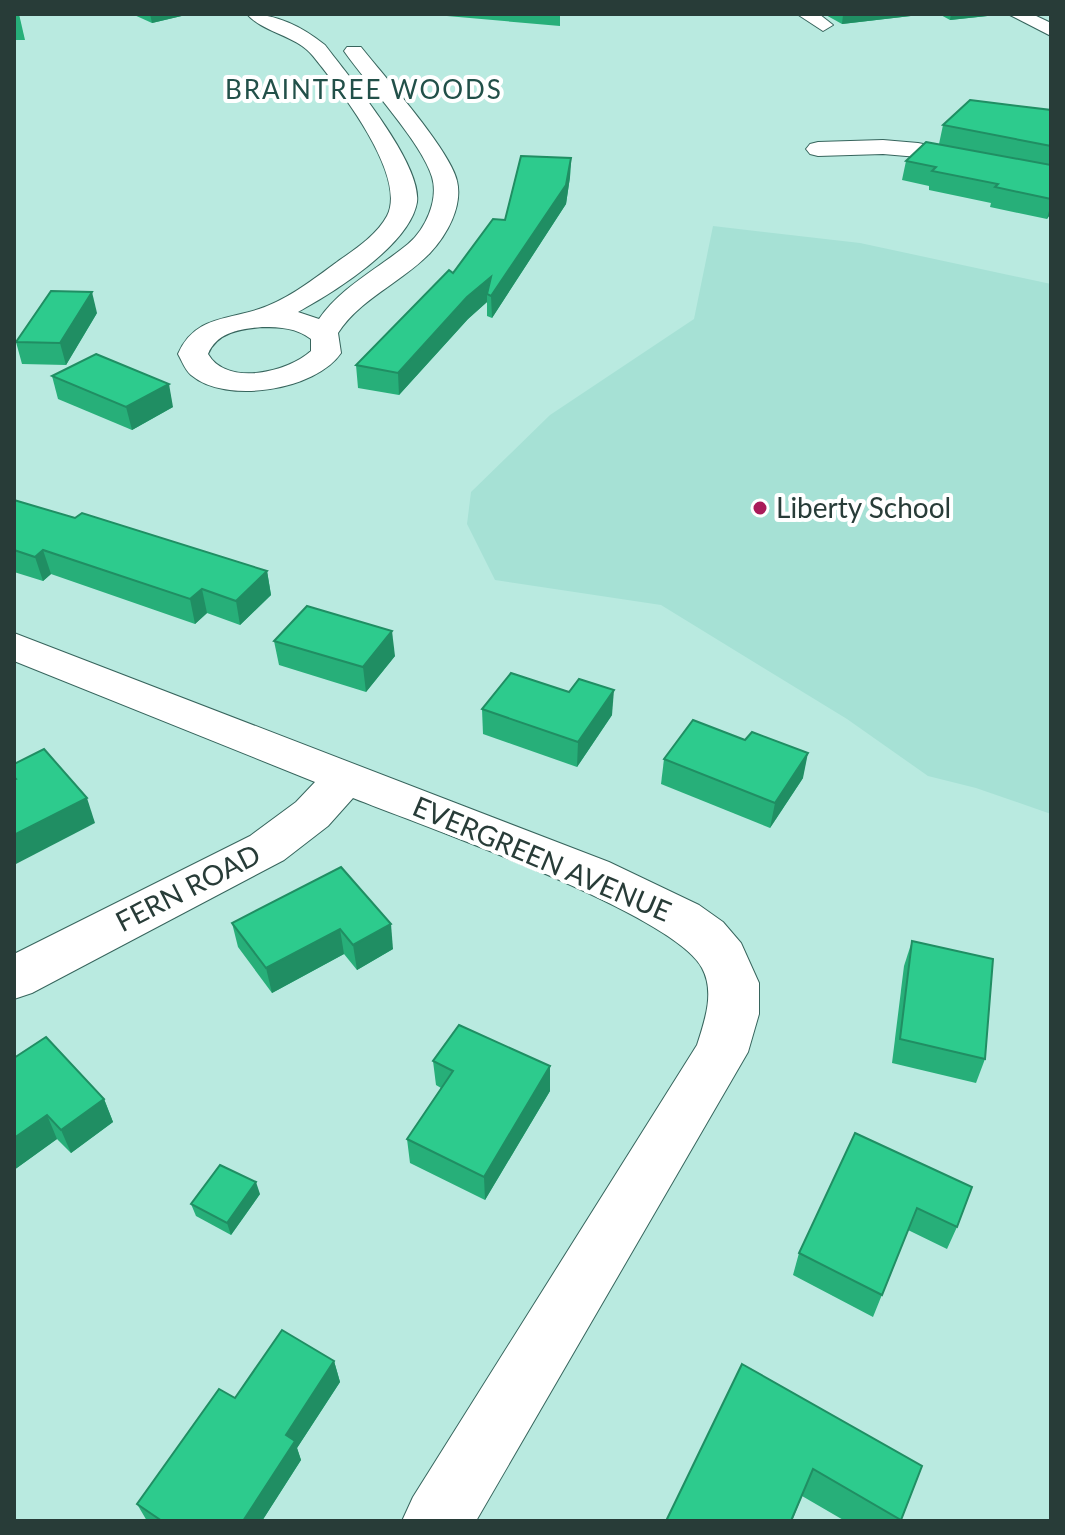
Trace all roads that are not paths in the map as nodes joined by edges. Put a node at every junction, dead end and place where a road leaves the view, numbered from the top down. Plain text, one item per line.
1 (256, 14) edge
2 (296, 14) edge
3 (806, 14) edge
4 (1017, 14) edge
5 (823, 25) dead end
6 (1051, 30) edge
7 (389, 96) junction
8 (354, 99) junction
9 (818, 149) dead end
10 (1051, 176) edge
11 (262, 318) junction
12 (323, 334) junction
13 (14, 646) edge
14 (347, 776) junction
15 (14, 978) edge
16 (437, 1521) edge

1 - 8 street
2 - 7 street
3 - 5 street
4 - 6 street
7 - 8 street
7 - 12 street
8 - 11 street
9 - 10 street
11 - 12 street
11 - 12 street
13 - 14 street, EVERGREEN AVENUE
14 - 15 street, FERN ROAD
14 - 16 street, EVERGREEN AVENUE

